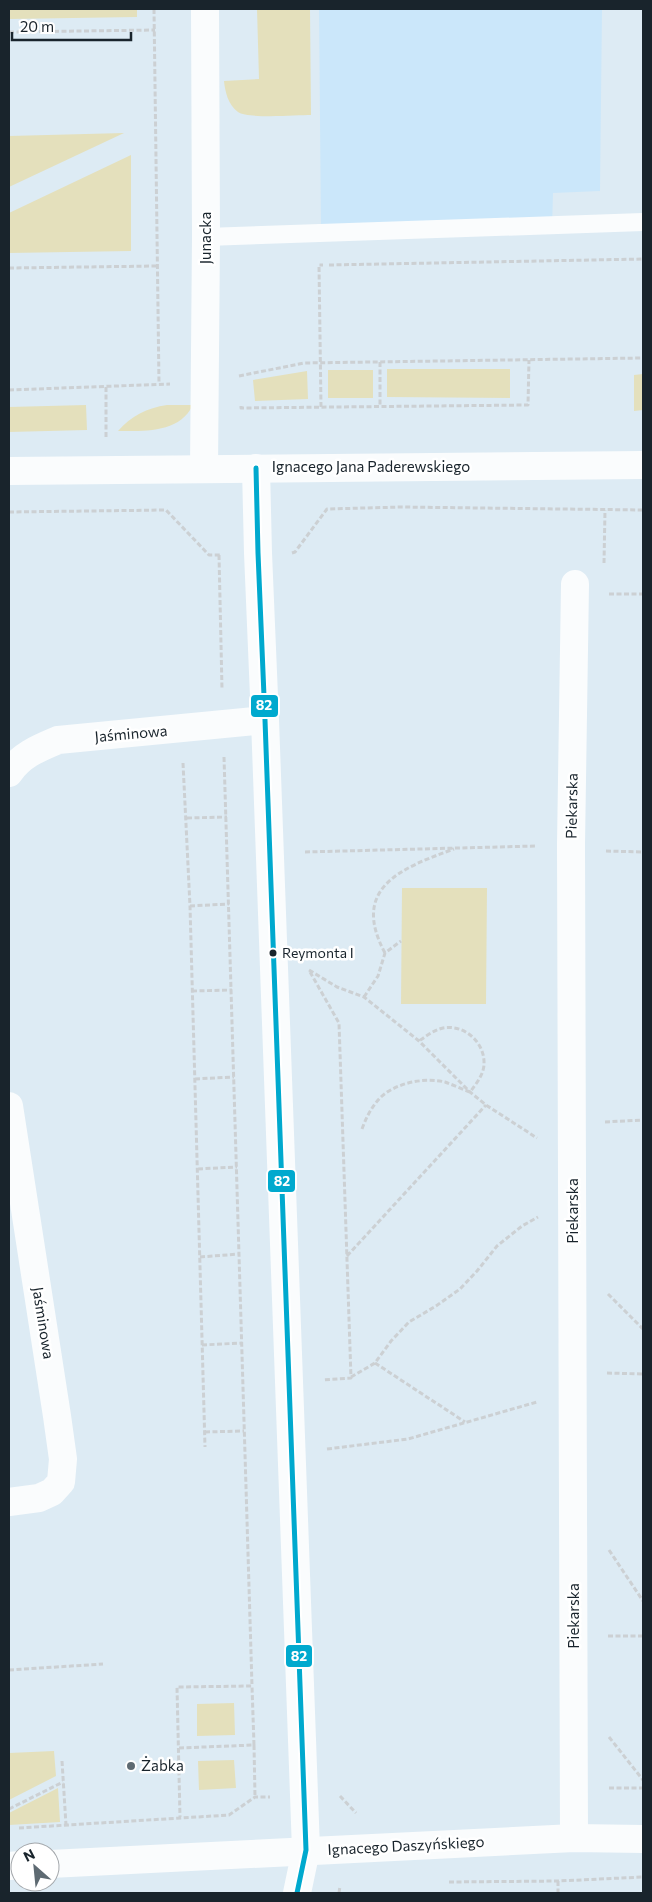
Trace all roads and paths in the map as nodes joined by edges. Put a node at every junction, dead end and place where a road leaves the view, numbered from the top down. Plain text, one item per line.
1 (154, 9) edge
2 (205, 9) edge
3 (155, 30) junction
4 (9, 32) edge
5 (643, 222) edge
6 (206, 237) junction
7 (643, 259) edge
8 (157, 266) junction
9 (9, 268) edge
10 (643, 358) edge
11 (529, 360) junction
12 (321, 362) junction
13 (380, 362) junction
14 (204, 383) junction
15 (159, 384) junction
16 (9, 390) edge
17 (380, 406) junction
18 (321, 407) junction
19 (241, 408) dead end
20 (643, 465) edge
21 (204, 468) junction
22 (256, 468) junction
23 (9, 471) edge
24 (604, 510) junction
25 (643, 510) edge
26 (9, 512) edge
27 (258, 553) junction
28 (219, 555) junction
29 (604, 566) dead end
30 (575, 584) dead end
31 (603, 594) dead end
32 (643, 594) edge
33 (265, 720) junction
34 (223, 725) junction
35 (181, 729) junction
36 (9, 773) edge
37 (227, 817) junction
38 (187, 818) junction
39 (571, 845) junction
40 (458, 848) junction
41 (605, 851) dead end
42 (643, 852) edge
43 (305, 862) dead end
44 (229, 904) junction
45 (190, 906) junction
46 (401, 941) dead end
47 (385, 953) junction
48 (232, 990) junction
49 (192, 991) junction
50 (364, 997) junction
51 (419, 1041) junction
52 (234, 1077) junction
53 (195, 1079) junction
54 (470, 1092) junction
55 (486, 1105) junction
56 (9, 1106) edge
57 (643, 1119) edge
58 (604, 1122) dead end
59 (362, 1130) dead end
60 (573, 1157) junction
61 (237, 1167) junction
62 (197, 1169) junction
63 (573, 1193) junction
64 (239, 1254) junction
65 (200, 1256) junction
66 (346, 1256) junction
67 (605, 1292) dead end
68 (643, 1329) edge
69 (242, 1343) junction
70 (202, 1345) junction
71 (375, 1363) junction
72 (602, 1373) dead end
73 (643, 1374) edge
74 (351, 1378) junction
75 (324, 1390) dead end
76 (543, 1400) dead end
77 (465, 1422) junction
78 (244, 1431) junction
79 (205, 1432) junction
80 (326, 1439) dead end
81 (206, 1447) dead end
82 (326, 1449) junction
83 (326, 1459) dead end
84 (9, 1502) edge
85 (606, 1545) dead end
86 (643, 1601) edge
87 (603, 1636) dead end
88 (643, 1636) edge
89 (102, 1664) dead end
90 (9, 1670) edge
91 (252, 1686) junction
92 (608, 1736) dead end
93 (254, 1745) junction
94 (179, 1748) junction
95 (62, 1761) dead end
96 (643, 1780) edge
97 (63, 1782) junction
98 (304, 1795) junction
99 (255, 1797) junction
100 (9, 1809) edge
101 (365, 1813) dead end
102 (180, 1817) junction
103 (66, 1825) junction
104 (18, 1828) dead end
105 (574, 1838) junction
106 (643, 1839) edge
107 (306, 1850) junction
108 (60, 1863) edge
109 (643, 1877) edge
110 (558, 1881) junction
111 (443, 1882) dead end
112 (340, 1886) dead end
113 (297, 1893) edge
114 (339, 1893) edge
115 (558, 1893) edge

1 - 3 path
2 - 6 street, Junacka
3 - 4 path
3 - 8 path
5 - 6 lane
6 - 14 street, Junacka
7 - 12 path
8 - 9 path
8 - 15 path
10 - 11 path
11 - 13 path
11 - 17 path
12 - 13 path
12 - 14 path
12 - 18 path
13 - 17 path
14 - 15 path
14 - 21 street, Junacka
15 - 16 path
17 - 18 path
18 - 19 path
20 - 22 street, Ignacego Jana Paderewskiego
21 - 22 street, Ignacego Jana Paderewskiego
21 - 23 street, Ignacego Jana Paderewskiego
22 - 27 street
24 - 25 path
24 - 27 path
24 - 29 path
26 - 28 path
27 - 28 path
27 - 33 street
28 - 34 path
30 - 39 street, Piekarska
31 - 32 path
33 - 34 street, Jaśminowa
33 - 98 street
34 - 35 street, Jaśminowa
34 - 37 path
35 - 36 street, Jaśminowa
35 - 38 path
37 - 38 path
37 - 44 path
38 - 45 path
39 - 40 path
39 - 60 street, Piekarska
40 - 43 path
40 - 47 path
41 - 42 path
44 - 45 path
44 - 48 path
45 - 49 path
46 - 47 path
47 - 50 path
48 - 49 path
48 - 52 path
49 - 53 path
50 - 51 path
50 - 66 path
51 - 54 path
51 - 54 path
52 - 53 path
52 - 61 path
53 - 62 path
54 - 55 path
54 - 59 path
55 - 60 path
55 - 66 path
56 - 84 street, Jaśminowa
57 - 58 path
60 - 63 street, Piekarska
61 - 62 path
61 - 64 path
62 - 65 path
63 - 71 path
63 - 105 street, Piekarska
64 - 65 path
64 - 69 path
65 - 70 path
66 - 74 path
67 - 68 path
69 - 70 path
69 - 78 path
70 - 79 path
71 - 74 path
71 - 77 path
72 - 73 path
74 - 75 path
76 - 77 path
77 - 82 path
78 - 79 path
78 - 91 path
79 - 81 path
80 - 82 path
82 - 83 path
85 - 86 path
87 - 88 path
89 - 90 path
91 - 93 path
91 - 94 path
92 - 96 path
93 - 94 path
93 - 99 path
94 - 102 path
95 - 97 path
97 - 100 path
97 - 103 path
98 - 99 path
98 - 101 path
98 - 107 street
99 - 102 path
102 - 103 path
103 - 104 path
105 - 106 street, Ignacego Daszyńskiego
105 - 107 street, Ignacego Daszyńskiego
107 - 108 street, Ignacego Daszyńskiego
107 - 113 street
109 - 110 path
110 - 111 path
110 - 115 path
112 - 114 path

